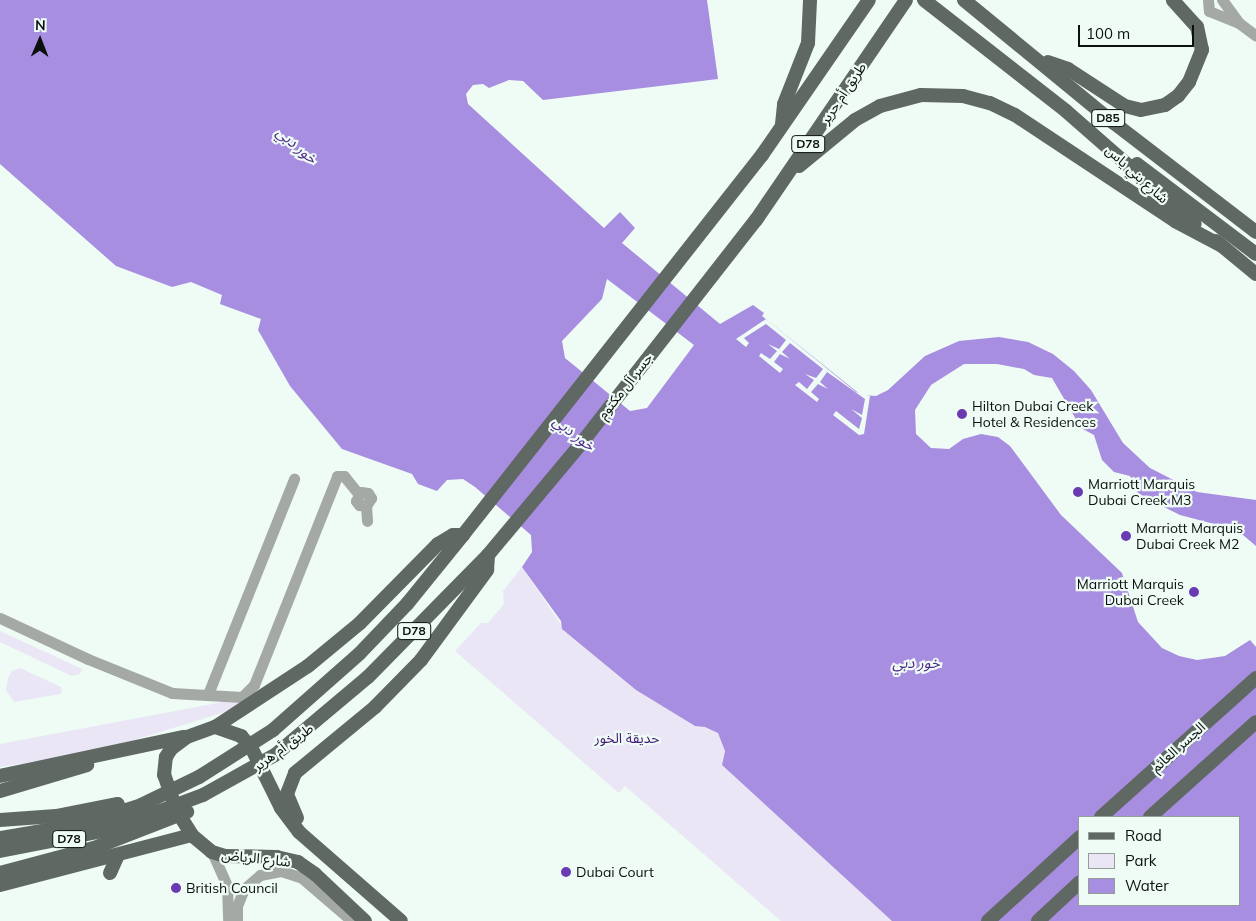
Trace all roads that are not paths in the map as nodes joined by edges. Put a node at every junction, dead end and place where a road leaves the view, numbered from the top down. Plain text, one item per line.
1 (810, 0) edge
2 (869, 0) edge
3 (924, 0) edge
4 (964, 0) edge
5 (1173, 0) edge
6 (1208, 0) edge
7 (1222, 0) edge
8 (904, 2) edge
9 (1239, 24) junction
10 (1256, 36) edge
11 (1043, 62) junction
12 (782, 124) junction
13 (1104, 145) junction
14 (788, 175) junction
15 (1256, 232) edge
16 (1222, 246) junction
17 (1256, 254) edge
18 (1256, 274) edge
19 (707, 280) joint
20 (294, 478) dead end
21 (367, 521) dead end
22 (463, 535) junction
23 (503, 537) joint
24 (488, 555) junction
25 (0, 618) edge
26 (1256, 678) edge
27 (208, 694) junction
28 (1256, 722) edge
29 (215, 727) junction
30 (188, 737) junction
31 (118, 749) junction
32 (0, 776) edge
33 (0, 790) edge
34 (145, 803) junction
35 (1102, 816) edge
36 (1151, 816) edge
37 (0, 820) edge
38 (140, 827) junction
39 (192, 835) junction
40 (0, 838) edge
41 (1078, 839) edge
42 (0, 851) edge
43 (212, 852) junction
44 (118, 855) junction
45 (0, 873) edge
46 (110, 873) dead end
47 (349, 878) junction
48 (1078, 884) edge
49 (0, 885) edge
50 (228, 921) edge
51 (237, 921) edge
52 (352, 921) edge
53 (365, 921) edge
54 (401, 921) edge
55 (988, 921) edge
56 (1038, 921) edge

1 - 12 main road
2 - 12 main road, D78
3 - 13 main road, شارع بني ياس / D85
4 - 11 main road, شارع بني ياس / D85
5 - 11 main road
6 - 9 street
7 - 9 street
8 - 14 main road, طريق أم حرير / D78
9 - 10 street
11 - 15 main road, شارع بني ياس / D85
12 - 22 main road, طريق أم هرير / D78
13 - 16 main road, شارع بني ياس / D85
13 - 17 main road
14 - 16 main road
14 - 19 main road, طريق أم حرير / D78
16 - 18 main road, شارع بني ياس / D85
19 - 23 main road, جسر آل مكتوم / D78
20 - 27 street
21 - 27 street
22 - 29 main road
22 - 34 main road, طريق أم هرير / D78
23 - 24 main road, طريق أم هرير / D78
24 - 38 main road, طريق أم هرير / D78
24 - 47 main road
25 - 27 street
26 - 35 main road, الجسر العائم
28 - 36 main road
29 - 30 main road, شارع الرياض
29 - 47 main road, شارع الرياض
30 - 31 main road
30 - 39 main road, شارع الرياض
31 - 32 main road
31 - 33 main road
34 - 37 main road
34 - 40 main road, طريق أم هرير / D78
38 - 42 main road, D78
38 - 45 main road
39 - 43 main road, شارع الرياض
39 - 44 main road
41 - 55 main road
43 - 50 street
43 - 53 main road, شارع الرياض
44 - 46 main road
44 - 49 main road
47 - 54 main road, شارع الرياض
48 - 56 main road
51 - 52 street

